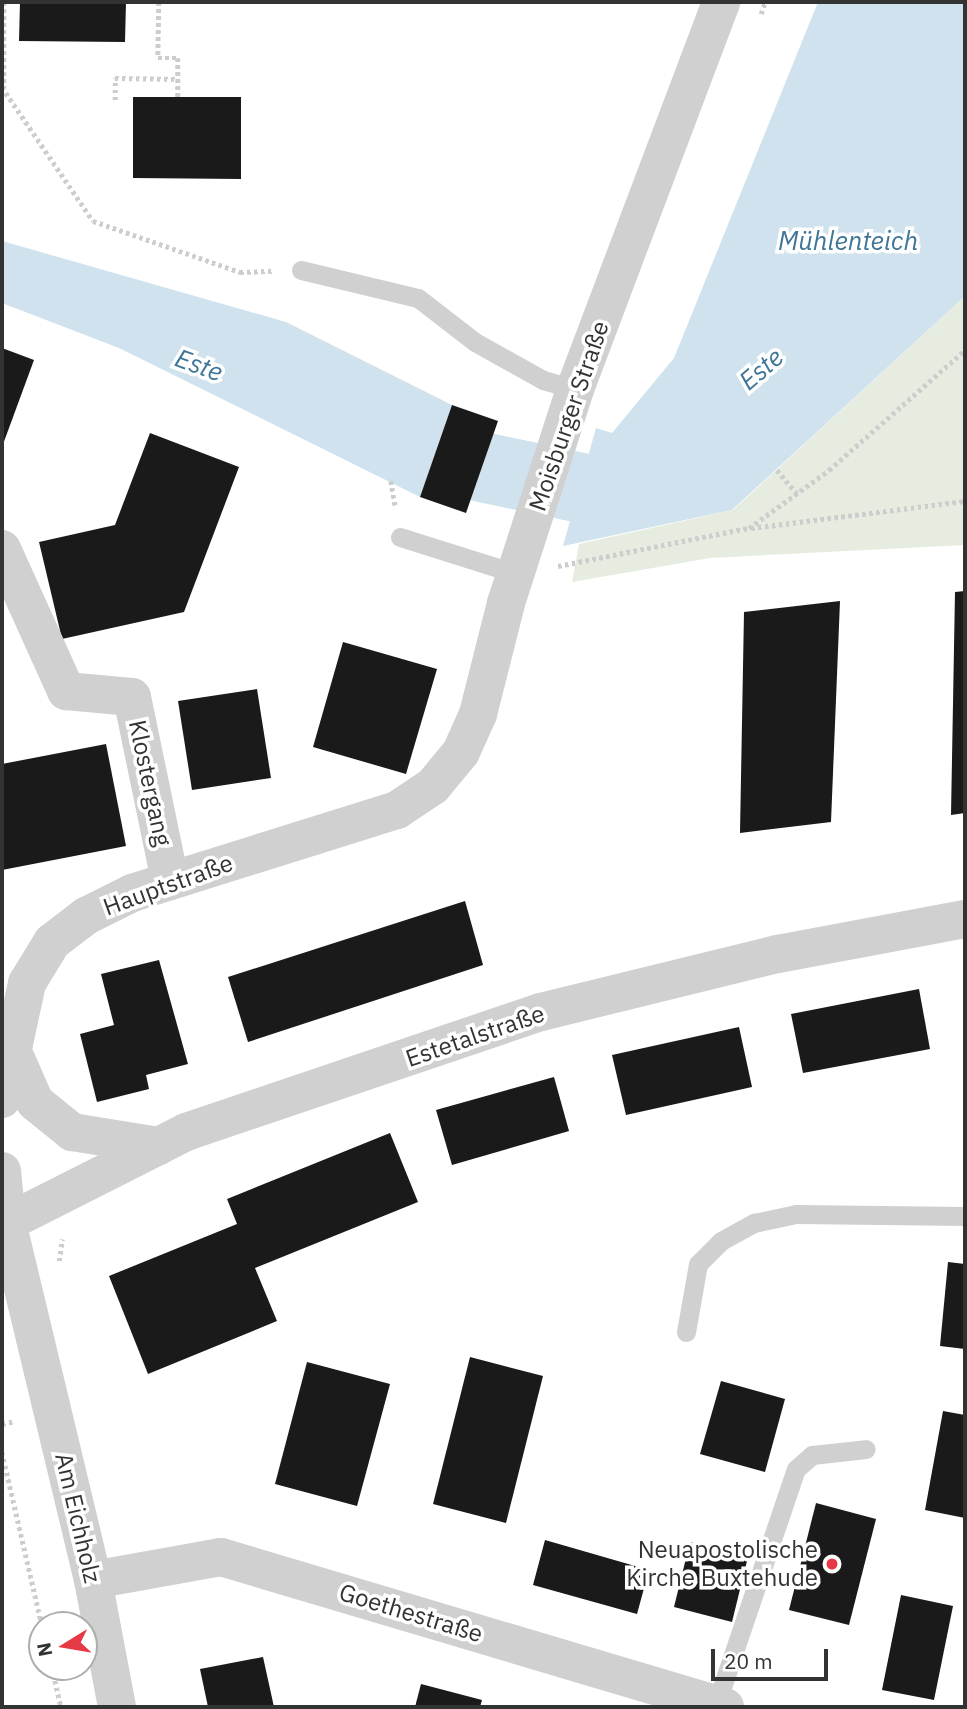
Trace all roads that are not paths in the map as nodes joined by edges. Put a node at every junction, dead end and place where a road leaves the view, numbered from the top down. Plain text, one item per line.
1 (721, 2) edge
2 (301, 270) road end
3 (569, 406) junction
4 (400, 537) dead end
5 (2, 549) edge
6 (517, 574) junction
7 (397, 810) joint
8 (170, 881) junction
9 (965, 919) edge
10 (14, 976) edge
11 (9, 1043) junction
12 (2, 1099) edge
13 (159, 1146) junction
14 (2, 1171) edge
15 (965, 1216) edge
16 (4, 1224) edge
17 (2, 1331) edge
18 (686, 1332) dead end
19 (53, 1412) junction
20 (866, 1449) dead end
21 (93, 1580) junction
22 (720, 1706) edge
23 (117, 1707) edge

1 - 3 street, Moisburger Straße
2 - 3 lane
3 - 6 street, Moisburger Straße
4 - 6 lane
5 - 8 street, Klostergang
6 - 7 street, Moisburger Straße
7 - 8 street, Hauptstraße
8 - 10 street, Hauptstraße
9 - 13 street, Estetalstraße
10 - 11 street, Hauptstraße
11 - 12 street, Hauptstraße
11 - 13 street
13 - 16 street, Estetalstraße
14 - 16 street
15 - 18 lane
16 - 19 street, Am Eichholz
17 - 19 street, Am Eichholz
19 - 21 street, Am Eichholz
20 - 22 lane
21 - 22 street, Goethestraße
21 - 23 street, Am Eichholz

